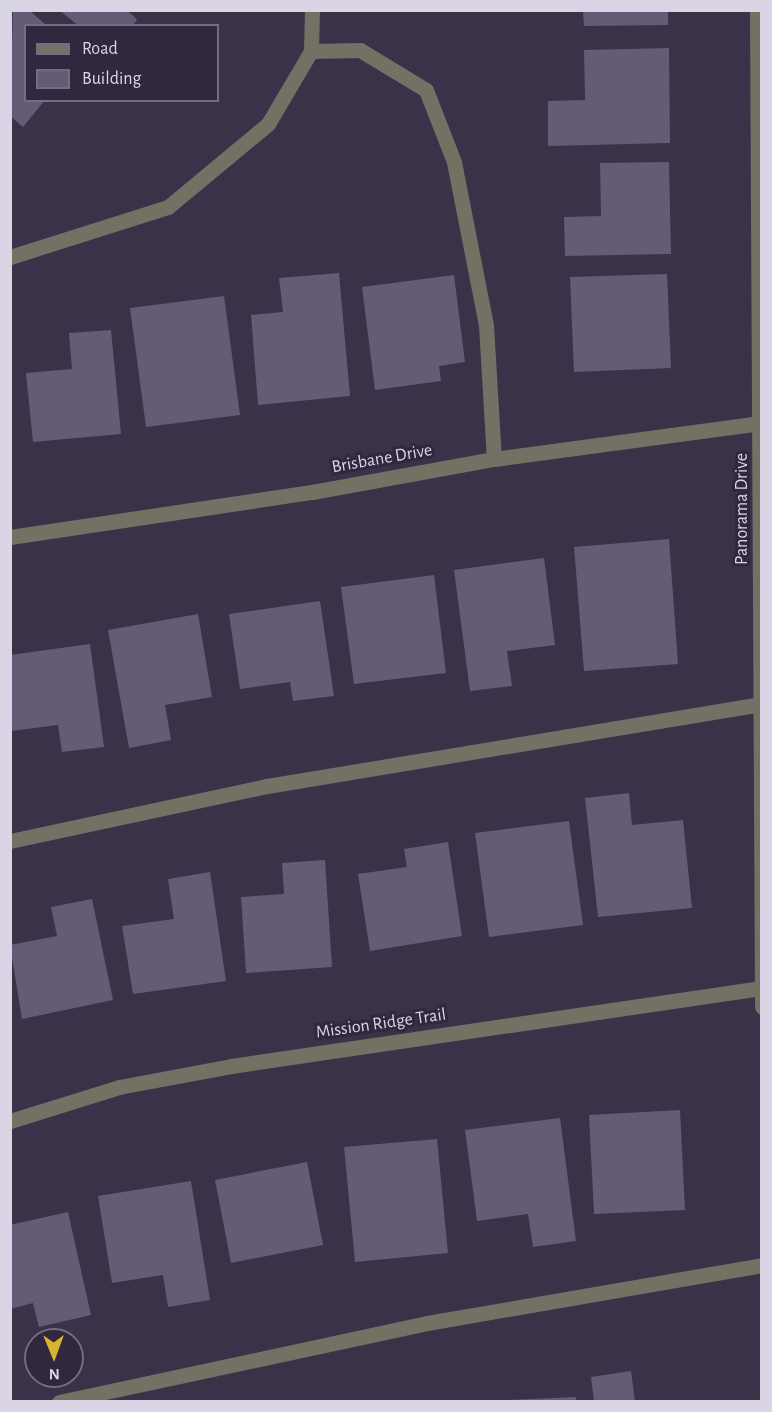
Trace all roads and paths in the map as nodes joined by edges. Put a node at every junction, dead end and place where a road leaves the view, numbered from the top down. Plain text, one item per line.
1 (312, 10) edge
2 (757, 10) edge
3 (311, 51) junction
4 (10, 258) edge
5 (761, 423) edge
6 (494, 459) junction
7 (10, 537) edge
8 (761, 704) edge
9 (10, 842) edge
10 (761, 988) edge
11 (762, 1007) edge
12 (10, 1121) edge
13 (762, 1265) edge
14 (59, 1401) edge

1 - 3 street
2 - 5 street, Panorama Drive
3 - 4 street
3 - 6 street
5 - 6 street, Brisbane Drive
5 - 8 street, Panorama Drive
6 - 7 street, Brisbane Drive
8 - 9 street
8 - 10 street, Panorama Drive
10 - 11 street, Panorama Drive
10 - 12 street, Mission Ridge Trail
13 - 14 street

